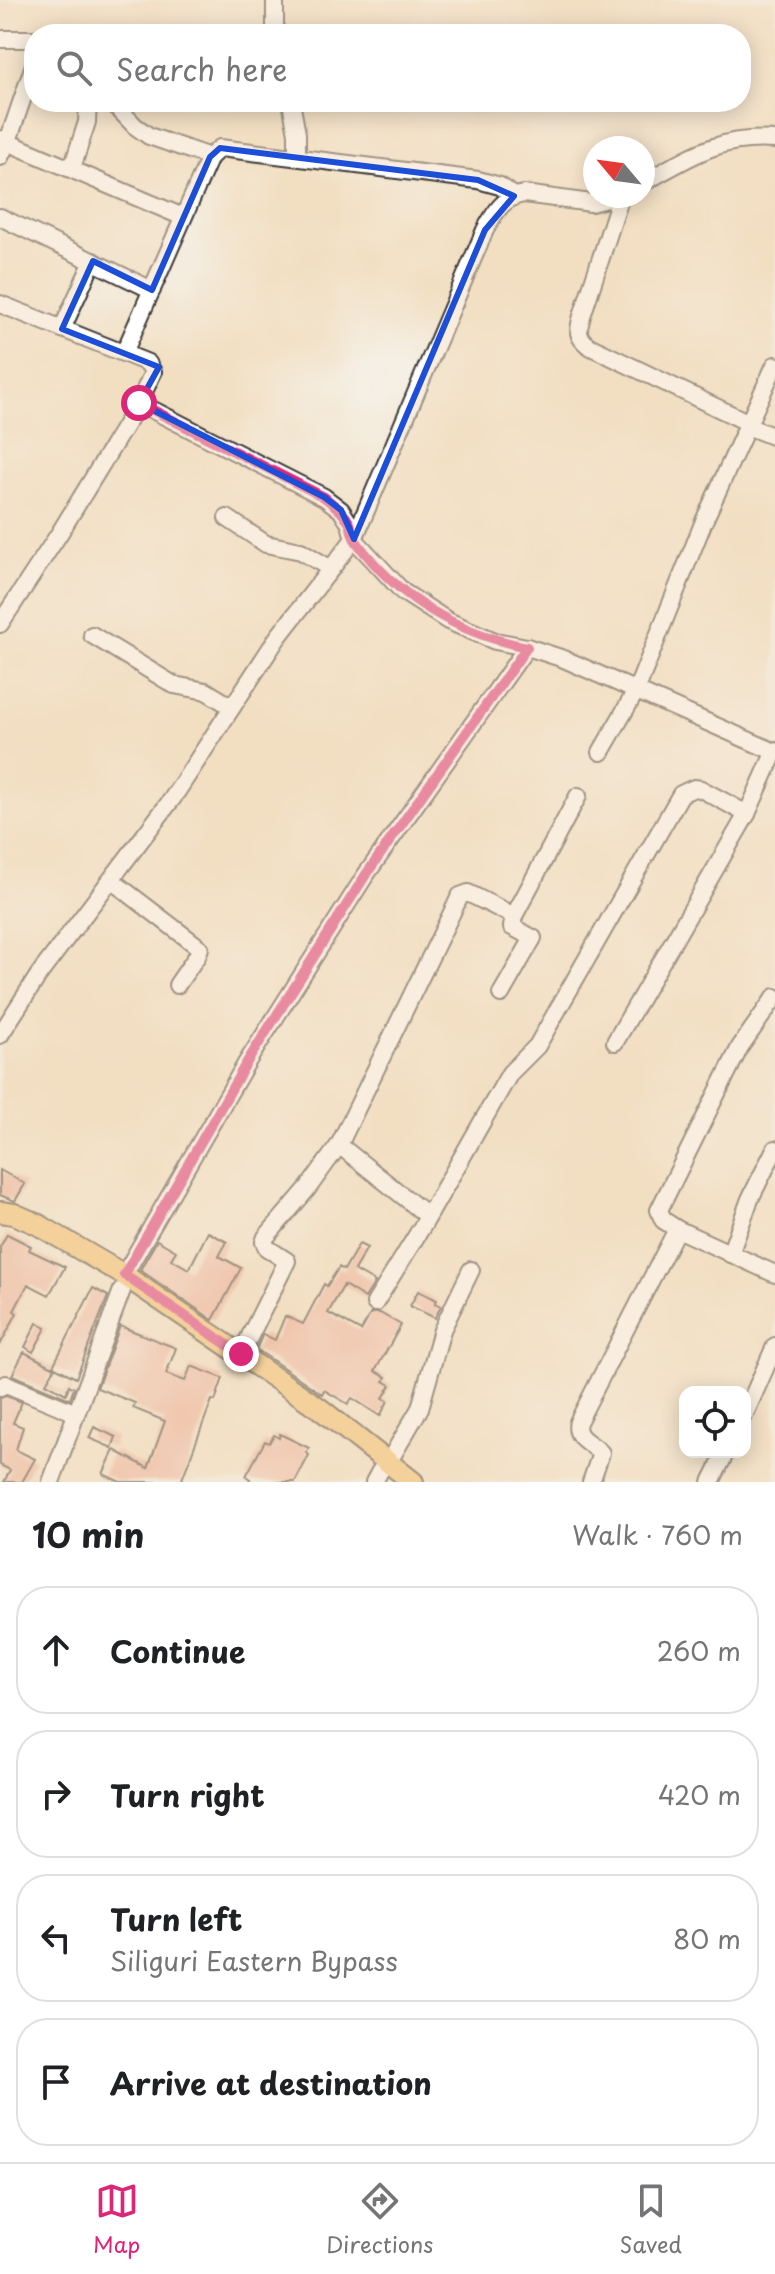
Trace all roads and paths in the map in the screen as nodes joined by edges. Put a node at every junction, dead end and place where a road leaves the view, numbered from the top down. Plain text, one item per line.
1 (275, 0) edge
2 (275, 24) edge
3 (0, 39) edge
4 (24, 39) edge
5 (24, 90) edge
6 (88, 112) edge
7 (122, 112) edge
8 (293, 112) edge
9 (4, 140) edge
10 (775, 140) edge
11 (0, 157) edge
12 (210, 157) junction
13 (297, 157) junction
14 (72, 168) junction
15 (655, 177) edge
16 (500, 188) junction
17 (583, 202) edge
18 (615, 208) edge
19 (0, 217) edge
20 (183, 217) junction
21 (93, 261) junction
22 (152, 290) junction
23 (0, 304) edge
24 (62, 329) junction
25 (124, 353) junction
26 (775, 365) edge
27 (139, 403) junction
28 (748, 425) junction
29 (775, 437) edge
30 (227, 518) dead end
31 (354, 539) junction
32 (331, 569) junction
33 (0, 624) edge
34 (92, 635) dead end
35 (527, 647) junction
36 (636, 691) junction
37 (232, 707) junction
38 (601, 752) dead end
39 (775, 752) edge
40 (578, 796) dead end
41 (747, 814) junction
42 (111, 880) junction
43 (514, 916) junction
44 (177, 985) dead end
45 (501, 994) dead end
46 (775, 997) edge
47 (0, 1035) edge
48 (615, 1042) dead end
49 (339, 1145) junction
50 (775, 1149) edge
51 (0, 1215) edge
52 (428, 1216) junction
53 (677, 1229) junction
54 (730, 1254) junction
55 (471, 1270) dead end
56 (775, 1274) edge
57 (123, 1283) junction
58 (375, 1303) dead end
59 (775, 1346) edge
60 (241, 1354) junction
61 (0, 1387) edge
62 (751, 1400) edge
63 (76, 1413) junction
64 (723, 1458) edge
65 (384, 1474) edge
66 (51, 1482) edge
67 (413, 1482) edge
68 (591, 1482) edge
69 (711, 1482) edge

1 - 2 street
3 - 4 street
5 - 9 street
6 - 14 street
7 - 12 street
8 - 13 street
9 - 11 street
9 - 14 street
10 - 15 street
12 - 13 street
12 - 20 street
13 - 16 street
14 - 20 street
16 - 17 street
16 - 31 street
18 - 28 street
19 - 21 street
20 - 22 street
21 - 22 street
21 - 24 street
22 - 25 street
23 - 24 street
24 - 25 street
25 - 27 street
26 - 28 street
27 - 31 street
27 - 33 street
28 - 29 street
28 - 36 street
30 - 32 street
31 - 32 street
31 - 35 street
32 - 37 street
34 - 37 street
35 - 36 street
35 - 57 street
36 - 38 street
36 - 39 street
37 - 42 street
39 - 41 street
40 - 43 street
41 - 48 street
41 - 52 street
42 - 44 street
42 - 47 street
43 - 45 street
43 - 49 street
46 - 53 street
49 - 52 street
49 - 60 street
50 - 54 street
51 - 57 main road
52 - 58 street
53 - 54 street
53 - 68 street
54 - 56 street
55 - 65 street
57 - 60 main road
57 - 63 street
57 - 65 main road
59 - 62 street
60 - 65 main road
61 - 63 street
63 - 66 street
64 - 69 street
65 - 67 main road

